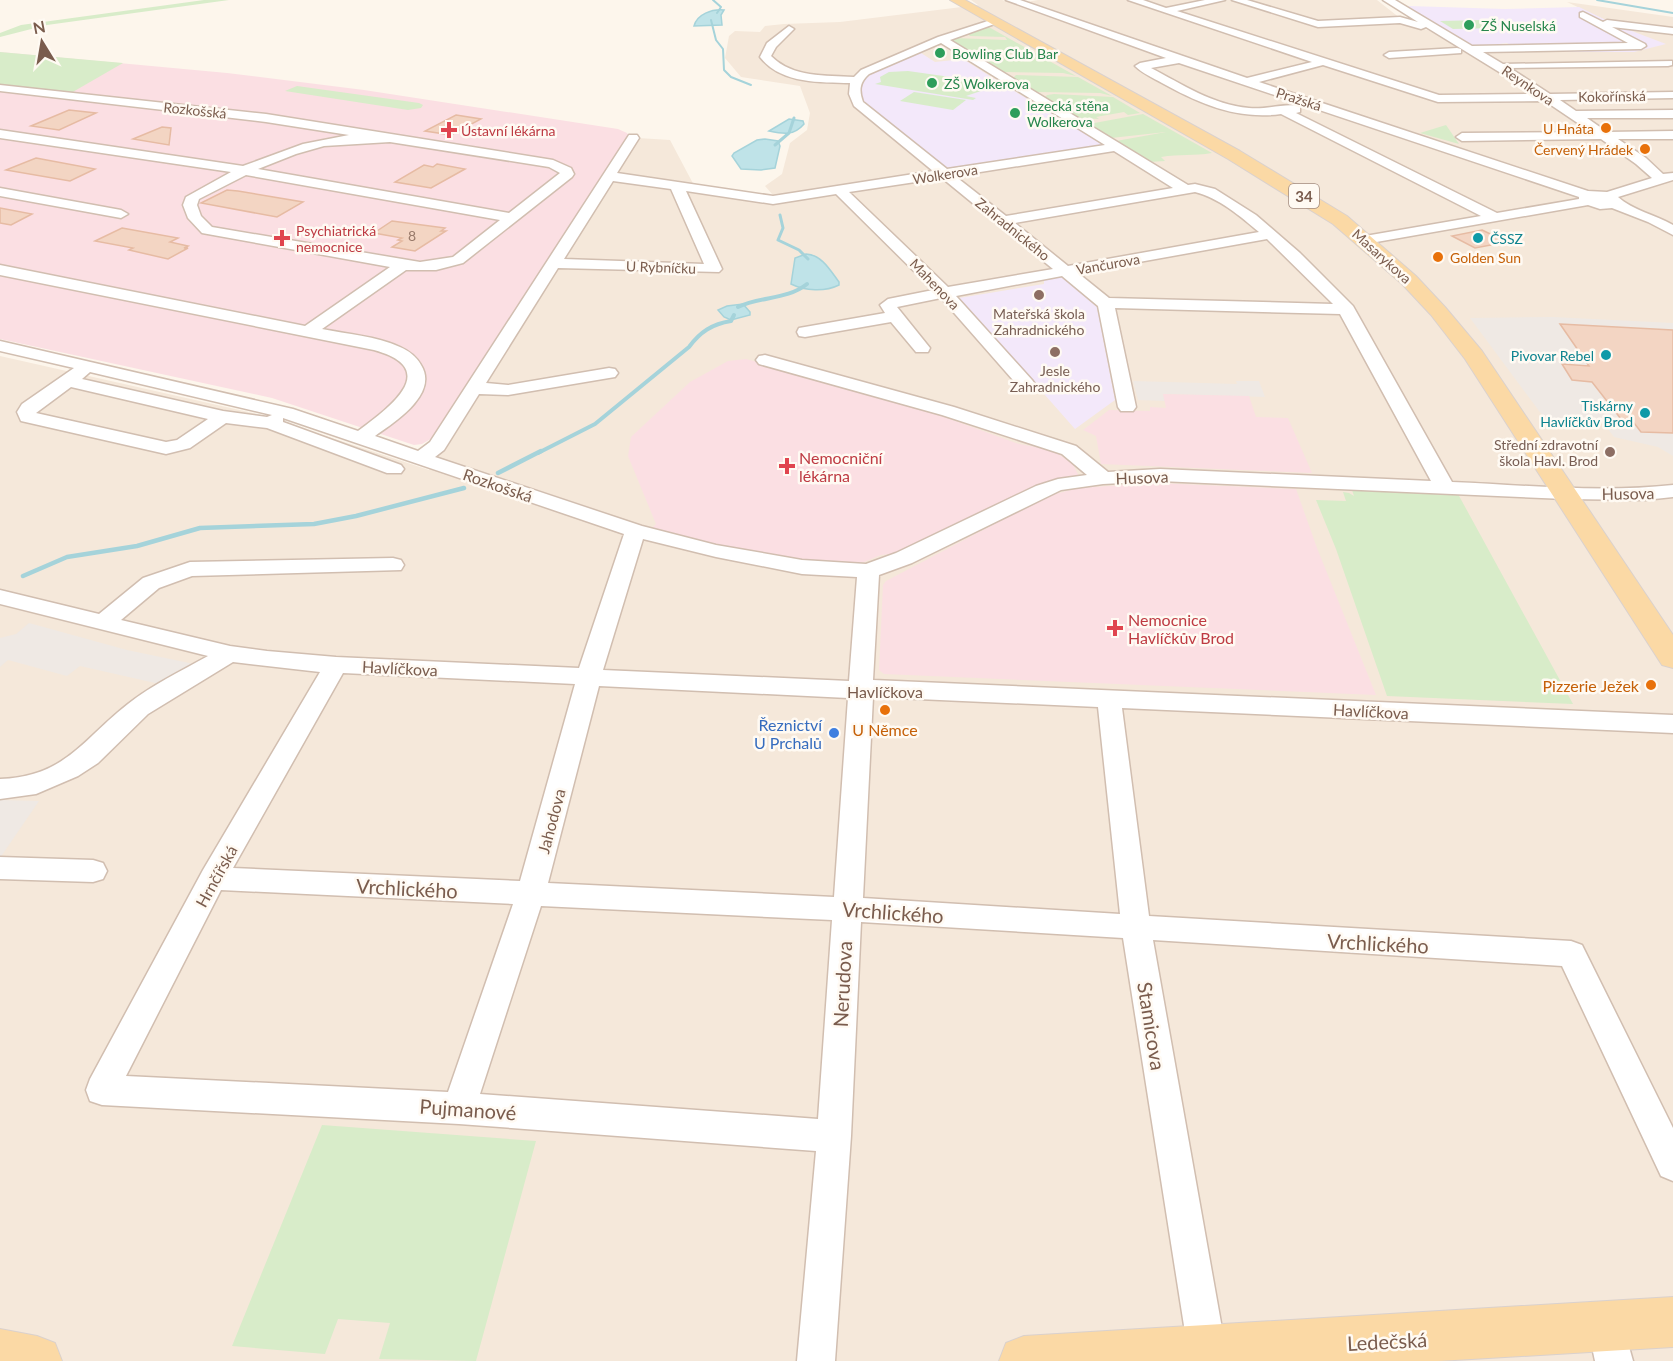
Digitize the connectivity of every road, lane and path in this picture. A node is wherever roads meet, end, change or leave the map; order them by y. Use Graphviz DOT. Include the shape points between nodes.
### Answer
graph roads {
  1 [pos="956,0"];
  2 [pos="1032,0"];
  3 [pos="1133,0"];
  4 [pos="1220,0"];
  5 [pos="1237,0"];
  6 [pos="1388,0"];
  7 [pos="1014,1"];
  8 [pos="1166,11"];
  9 [pos="1363,12"];
  10 [pos="1297,14"];
  11 [pos="1583,15"];
  12 [pos="1380,21"];
  13 [pos="995,22"];
  14 [pos="1274,22"];
  15 [pos="1598,23"];
  16 [pos="1252,27"];
  17 [pos="789,29"];
  18 [pos="1398,31"];
  19 [pos="1673,31"];
  20 [pos="1231,32"];
  21 [pos="1443,34"];
  22 [pos="1421,37"];
  23 [pos="942,39"];
  24 [pos="1622,46"];
  25 [pos="1468,49"];
  26 [pos="1456,51"];
  27 [pos="1437,52"];
  28 [pos="1389,55"];
  29 [pos="1179,59"];
  30 [pos="1323,62"];
  31 [pos="1588,64"];
  32 [pos="1671,64"];
  33 [pos="1499,65"];
  34 [pos="1605,75"];
  35 [pos="856,80"];
  36 [pos="1524,81"];
  37 [pos="1546,81"];
  38 [pos="1246,82"];
  39 [pos="1622,85"];
  40 [pos="0,88"];
  41 [pos="1673,95"];
  42 [pos="1640,96"];
  43 [pos="1546,97"];
  44 [pos="1315,104"];
  45 [pos="1652,104"];
  46 [pos="1282,111"];
  47 [pos="1673,114"];
  48 [pos="1573,115"];
  49 [pos="0,134"];
  50 [pos="1673,135"];
  51 [pos="1604,136"];
  52 [pos="389,138"];
  53 [pos="633,138"];
  54 [pos="1117,147"];
  55 [pos="1473,157"];
  56 [pos="244,170"];
  57 [pos="944,174"];
  58 [pos="608,176"];
  59 [pos="1667,177"];
  60 [pos="677,187"];
  61 [pos="839,190"];
  62 [pos="1185,190"];
  63 [pos="0,192"];
  64 [pos="1588,198"];
  65 [pos="1611,200"];
  66 [pos="121,214"];
  67 [pos="513,218"];
  68 [pos="1497,218"];
  69 [pos="1002,221"];
  70 [pos="1673,231"];
  71 [pos="1270,234"];
  72 [pos="1365,240"];
  73 [pos="553,263"];
  74 [pos="404,265"];
  75 [pos="1066,271"];
  76 [pos="4,274"];
  77 [pos="946,294"];
  78 [pos="1104,303"];
  79 [pos="1347,309"];
  80 [pos="895,316"];
  81 [pos="308,331"];
  82 [pos="805,332"];
  83 [pos="0,346"];
  84 [pos="922,348"];
  85 [pos="765,360"];
  86 [pos="89,366"];
  87 [pos="609,373"];
  88 [pos="68,381"];
  89 [pos="1026,384"];
  90 [pos="472,388"];
  91 [pos="1127,407"];
  92 [pos="287,412"];
  93 [pos="223,417"];
  94 [pos="270,423"];
  95 [pos="362,437"];
  96 [pos="421,458"];
  97 [pos="394,469"];
  98 [pos="1103,478"];
  99 [pos="1444,486"];
  100 [pos="1673,491"];
  101 [pos="1565,493"];
  102 [pos="635,531"];
  103 [pos="393,566"];
  104 [pos="868,571"];
  105 [pos="0,597"];
  106 [pos="102,624"];
  107 [pos="230,654"];
  108 [pos="1673,658"];
  109 [pos="336,665"];
  110 [pos="590,677"];
  111 [pos="862,688"];
  112 [pos="1109,699"];
  113 [pos="1673,724"];
  114 [pos="0,789"];
  115 [pos="0,868"];
  116 [pos="93,871"];
  117 [pos="213,878"];
  118 [pos="531,894"];
  119 [pos="847,909"];
  120 [pos="1136,928"];
  121 [pos="102,1090"];
  122 [pos="459,1108"];
  123 [pos="834,1136"];
  124 [pos="1673,1164"];
  125 [pos="1673,1322"];
  126 [pos="1611,1345"];
  127 [pos="1207,1351"];
  128 [pos="0,1354"];
  129 [pos="37,1361"];
  130 [pos="816,1361"];
  131 [pos="1024,1361"];
  1 -- 13 [label="main road, Masarykova / 34"];
  2 -- 7 [label="street"];
  3 -- 8 [label="street, Kokořínská"];
  4 -- 8 [label="street"];
  5 -- 10 [label="street" via="1283,14"];
  6 -- 21 [label="street, Reynkova"];
  7 -- 29 [label="street, Pražská"];
  8 -- 20 [label="street, Kokořínská"];
  9 -- 12 [label="street"];
  10 -- 12 [label="street" via="1318,24"];
  10 -- 14 [label="street"];
  11 -- 15 [label="street"];
  12 -- 18 [label="street"];
  12 -- 21 [label="street" via="1404,20"];
  13 -- 23 [label="street"];
  13 -- 72 [label="main road, Masarykova / 34" via="1275,179"];
  15 -- 19 [label="street"];
  15 -- 24 [label="street" via="1641,46"];
  16 -- 20 [label="street"];
  17 -- 35 [label="street" via="766,51 765,57 772,65 808,77"];
  20 -- 30 [label="street, Kokořínská"];
  21 -- 25 [label="street, Reynkova"];
  22 -- 27 [label="street"];
  23 -- 35 [label="street" via="876,66"];
  23 -- 54 [label="street"];
  24 -- 25 [label="street"];
  24 -- 32 [label="street"];
  25 -- 33 [label="street, Reynkova"];
  26 -- 27 [label="street"];
  27 -- 28 [label="street"];
  29 -- 38 [label="street, Pražská"];
  29 -- 46 [label="street" via="1140,66 1222,108 1254,113"];
  30 -- 38 [label="street"];
  30 -- 43 [label="street, Kokořínská" via="1441,103"];
  31 -- 32 [label="street"];
  31 -- 33 [label="street"];
  31 -- 34 [label="street"];
  33 -- 36 [label="street, Reynkova"];
  35 -- 57 [label="street, Zahradnického" via="853,90 858,104"];
  36 -- 37 [label="street"];
  36 -- 43 [label="street, Reynkova"];
  38 -- 44 [label="street, Pražská"];
  39 -- 42 [label="street"];
  40 -- 52 [label="street, Rozkošská" via="266,118"];
  41 -- 42 [label="street, Kokořínská"];
  42 -- 43 [label="street, Kokořínská"];
  42 -- 45 [label="street"];
  43 -- 48 [label="street, Reynkova"];
  44 -- 46 [label="street"];
  44 -- 55 [label="street, Pražská"];
  46 -- 68 [label="street"];
  47 -- 48 [label="street"];
  48 -- 51 [label="street, Reynkova"];
  49 -- 56 [label="street"];
  50 -- 51 [label="street"];
  51 -- 55 [label="street" via="1459,131"];
  51 -- 59 [label="street, Reynkova"];
  52 -- 56 [label="street, Rozkošská" via="325,142"];
  52 -- 67 [label="street, Rozkošská" via="553,164 566,171 564,178"];
  53 -- 58 [label="street"];
  54 -- 57 [label="street, Wolkerova"];
  54 -- 62 [label="street"];
  55 -- 64 [label="street, Pražská"];
  56 -- 67 [label="street"];
  56 -- 74 [label="street, Rozkošská" via="193,197 190,205 195,218 207,230"];
  57 -- 61 [label="street, Wolkerova"];
  57 -- 69 [label="street, Zahradnického"];
  58 -- 60 [label="street"];
  58 -- 73 [label="street"];
  59 -- 65 [label="street"];
  60 -- 61 [label="street, Wolkerova" via="773,200"];
  60 -- 73 [label="street, U Rybníčku" via="714,269"];
  61 -- 77 [label="street, Mahenova"];
  62 -- 69 [label="street"];
  62 -- 71 [label="street" via="1202,189"];
  63 -- 66 [label="street"];
  64 -- 65 [label="street" via="1602,205"];
  64 -- 68 [label="street"];
  65 -- 70 [label="street"];
  67 -- 74 [label="street, Rozkošská" via="452,263 431,267"];
  68 -- 72 [label="street"];
  69 -- 75 [label="street, Zahradnického"];
  71 -- 75 [label="street, Vančurova"];
  71 -- 79 [label="street" via="1321,279"];
  72 -- 101 [label="main road, Masarykova / 34" via="1449,324"];
  73 -- 90 [label="street"];
  74 -- 81 [label="street"];
  75 -- 77 [label="street, Vančurova"];
  75 -- 78 [label="street, Zahradnického"];
  76 -- 81 [label="street"];
  77 -- 80 [label="street, Vančurova" via="894,302 888,305"];
  77 -- 89 [label="street, Mahenova"];
  78 -- 79 [label="street"];
  78 -- 91 [label="street"];
  79 -- 99 [label="street"];
  80 -- 82 [label="street"];
  80 -- 84 [label="street"];
  81 -- 95 [label="street" via="381,346 409,360 415,369 414,392"];
  83 -- 86 [label="street, Rozkošská"];
  85 -- 98 [label="street" via="939,408 1069,450"];
  86 -- 88 [label="street"];
  86 -- 92 [label="street, Rozkošská"];
  87 -- 90 [label="street" via="508,390"];
  88 -- 93 [label="street"];
  88 -- 93 [label="street" via="28,408 28,417 166,448 183,444"];
  90 -- 96 [label="street" via="437,446"];
  92 -- 94 [label="street"];
  92 -- 95 [label="street, Rozkošská"];
  93 -- 94 [label="street"];
  94 -- 97 [label="street"];
  95 -- 96 [label="street, Rozkošská"];
  96 -- 102 [label="street, Rozkošská"];
  98 -- 99 [label="street, Husova" via="1160,475"];
  98 -- 104 [label="street, Husova" via="1042,490 904,558"];
  99 -- 101 [label="street, Husova"];
  100 -- 101 [label="street, Husova"];
  101 -- 108 [label="main road, Masarykova / 34"];
  102 -- 104 [label="street, Husova" via="802,567"];
  102 -- 110 [label="street, Jahodova"];
  103 -- 106 [label="street" via="190,569 151,583"];
  104 -- 111 [label="street, Nerudova"];
  105 -- 106 [label="street, Havlíčkova"];
  106 -- 107 [label="street, Havlíčkova"];
  107 -- 109 [label="street, Havlíčkova"];
  107 -- 114 [label="street" via="137,710 90,755 66,771 38,784"];
  109 -- 110 [label="street, Havlíčkova"];
  109 -- 117 [label="street, Hrnčířská"];
  110 -- 111 [label="street, Havlíčkova" via="829,690"];
  110 -- 118 [label="street, Jahodova"];
  111 -- 112 [label="street, Havlíčkova"];
  111 -- 119 [label="street, Nerudova"];
  112 -- 113 [label="street, Havlíčkova"];
  112 -- 120 [label="street, Stamicova"];
  115 -- 116 [label="street"];
  117 -- 118 [label="street, Vrchlického"];
  117 -- 121 [label="street, Hrnčířská"];
  118 -- 119 [label="street, Vrchlického"];
  118 -- 122 [label="street, Jahodova"];
  119 -- 120 [label="street, Vrchlického"];
  119 -- 123 [label="street, Nerudova"];
  120 -- 124 [label="street, Vrchlického" via="1571,954"];
  120 -- 127 [label="street, Stamicova"];
  121 -- 122 [label="street, Pujmanové"];
  122 -- 123 [label="street, Pujmanové"];
  123 -- 130 [label="street, Nerudova"];
  125 -- 126 [label="main road, Ledečská"];
  126 -- 127 [label="main road, Ledečská"];
  127 -- 131 [label="main road, Ledečská"];
  128 -- 129 [label="main road"];
}
